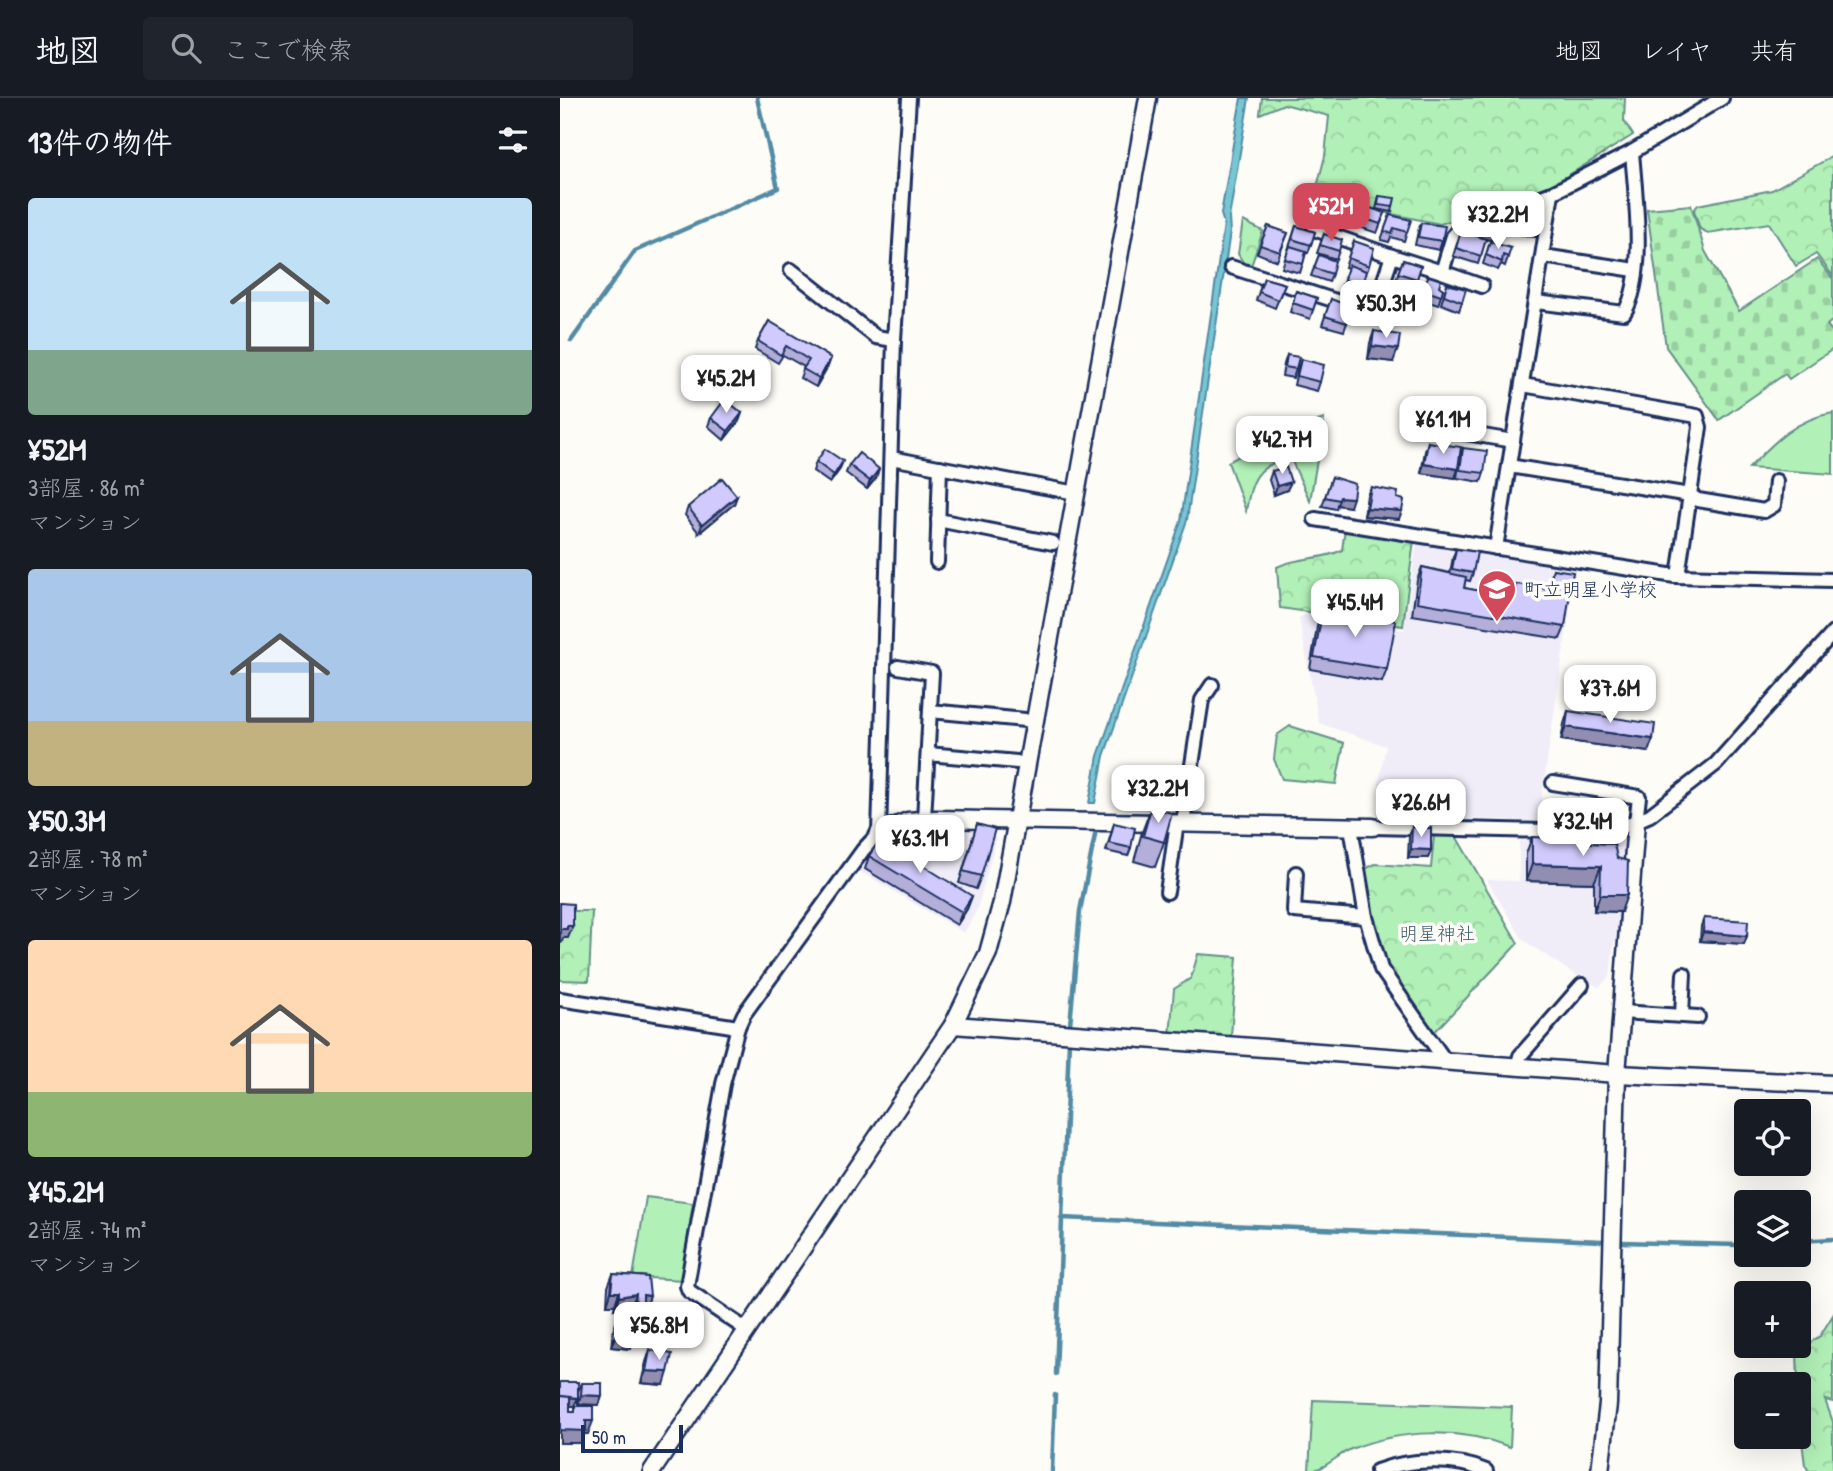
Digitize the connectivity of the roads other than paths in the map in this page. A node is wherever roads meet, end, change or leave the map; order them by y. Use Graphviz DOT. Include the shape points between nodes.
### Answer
graph roads {
  1 [pos="909,98"];
  2 [pos="1148,98"];
  3 [pos="1722,98"];
  4 [pos="1632,152"];
  5 [pos="1552,193"];
  6 [pos="1314,229"];
  7 [pos="1392,256"];
  8 [pos="1543,256"];
  9 [pos="1231,267"];
  10 [pos="791,270"];
  11 [pos="1634,270"];
  12 [pos="1442,272"];
  13 [pos="1482,286"];
  14 [pos="1535,302"];
  15 [pos="894,340"];
  16 [pos="1523,386"];
  17 [pos="1430,427"];
  18 [pos="1513,441"];
  19 [pos="891,458"];
  20 [pos="1509,466"];
  21 [pos="940,467"];
  22 [pos="1776,481"];
  23 [pos="1076,493"];
  24 [pos="1690,495"];
  25 [pos="1315,519"];
  26 [pos="938,520"];
  27 [pos="1053,543"];
  28 [pos="1496,548"];
  29 [pos="937,562"];
  30 [pos="1678,576"];
  31 [pos="1833,580"];
  32 [pos="1833,633"];
  33 [pos="898,667"];
  34 [pos="1212,685"];
  35 [pos="930,711"];
  36 [pos="1025,720"];
  37 [pos="928,754"];
  38 [pos="1017,762"];
  39 [pos="1553,783"];
  40 [pos="924,819"];
  41 [pos="1016,820"];
  42 [pos="1636,822"];
  43 [pos="1180,823"];
  44 [pos="1351,827"];
  45 [pos="1373,827"];
  46 [pos="879,833"];
  47 [pos="1296,873"];
  48 [pos="1167,892"];
  49 [pos="1366,917"];
  50 [pos="1684,974"];
  51 [pos="1582,985"];
  52 [pos="560,999"];
  53 [pos="1621,1012"];
  54 [pos="1682,1015"];
  55 [pos="1698,1017"];
  56 [pos="953,1025"];
  57 [pos="738,1027"];
  58 [pos="1446,1062"];
  59 [pos="1517,1067"];
  60 [pos="1617,1074"];
  61 [pos="1833,1084"];
  62 [pos="747,1329"];
  63 [pos="652,1471"];
  64 [pos="1377,1471"];
  65 [pos="1486,1471"];
  66 [pos="1600,1471"];
  1 -- 15 [label="street"];
  2 -- 23 [label="street"];
  3 -- 4 [label="street"];
  4 -- 5 [label="street"];
  4 -- 11 [label="street" via="1639,247"];
  5 -- 8 [label="street"];
  5 -- 12 [label="street" via="1456,230"];
  6 -- 7 [label="street"];
  7 -- 9 [label="street" via="1373,313"];
  7 -- 12 [label="street"];
  8 -- 11 [label="street"];
  8 -- 14 [label="street"];
  10 -- 15 [label="street" via="876,337"];
  11 -- 14 [label="street" via="1628,304 1619,315"];
  12 -- 13 [label="street"];
  14 -- 16 [label="street"];
  15 -- 19 [label="street"];
  16 -- 18 [label="street"];
  16 -- 24 [label="street" via="1697,416 1700,427"];
  17 -- 18 [label="street"];
  18 -- 20 [label="street"];
  19 -- 21 [label="street"];
  19 -- 46 [label="street"];
  20 -- 24 [label="street"];
  20 -- 28 [label="street"];
  21 -- 23 [label="street"];
  21 -- 26 [label="street"];
  22 -- 24 [label="street" via="1774,505 1764,511"];
  23 -- 41 [label="street"];
  24 -- 30 [label="street"];
  25 -- 28 [label="street"];
  26 -- 27 [label="street"];
  26 -- 29 [label="street"];
  28 -- 30 [label="street"];
  30 -- 31 [label="street"];
  32 -- 42 [label="street" via="1716,764"];
  33 -- 35 [label="street" via="932,673"];
  34 -- 43 [label="street" via="1202,700"];
  35 -- 36 [label="street"];
  35 -- 37 [label="street"];
  37 -- 38 [label="street"];
  37 -- 40 [label="street"];
  39 -- 42 [label="street" via="1639,797"];
  40 -- 41 [label="street"];
  40 -- 46 [label="street"];
  41 -- 43 [label="street"];
  41 -- 56 [label="street" via="996,929"];
  42 -- 45 [label="street" via="1588,832"];
  42 -- 53 [label="street"];
  43 -- 44 [label="street"];
  43 -- 48 [label="street"];
  44 -- 45 [label="street"];
  44 -- 49 [label="street"];
  46 -- 57 [label="street"];
  47 -- 49 [label="street" via="1294,911"];
  49 -- 58 [label="street" via="1381,969"];
  50 -- 54 [label="street"];
  51 -- 59 [label="street" via="1520,1056"];
  52 -- 57 [label="street"];
  53 -- 54 [label="street"];
  53 -- 60 [label="street"];
  54 -- 55 [label="street"];
  56 -- 58 [label="street"];
  56 -- 62 [label="street"];
  57 -- 62 [label="street" via="718,1106 687,1286"];
  58 -- 59 [label="street"];
  59 -- 60 [label="street"];
  60 -- 61 [label="street"];
  60 -- 66 [label="street" via="1608,1404"];
  62 -- 63 [label="street"];
  64 -- 65 [label="street" via="1445,1462"];
}
